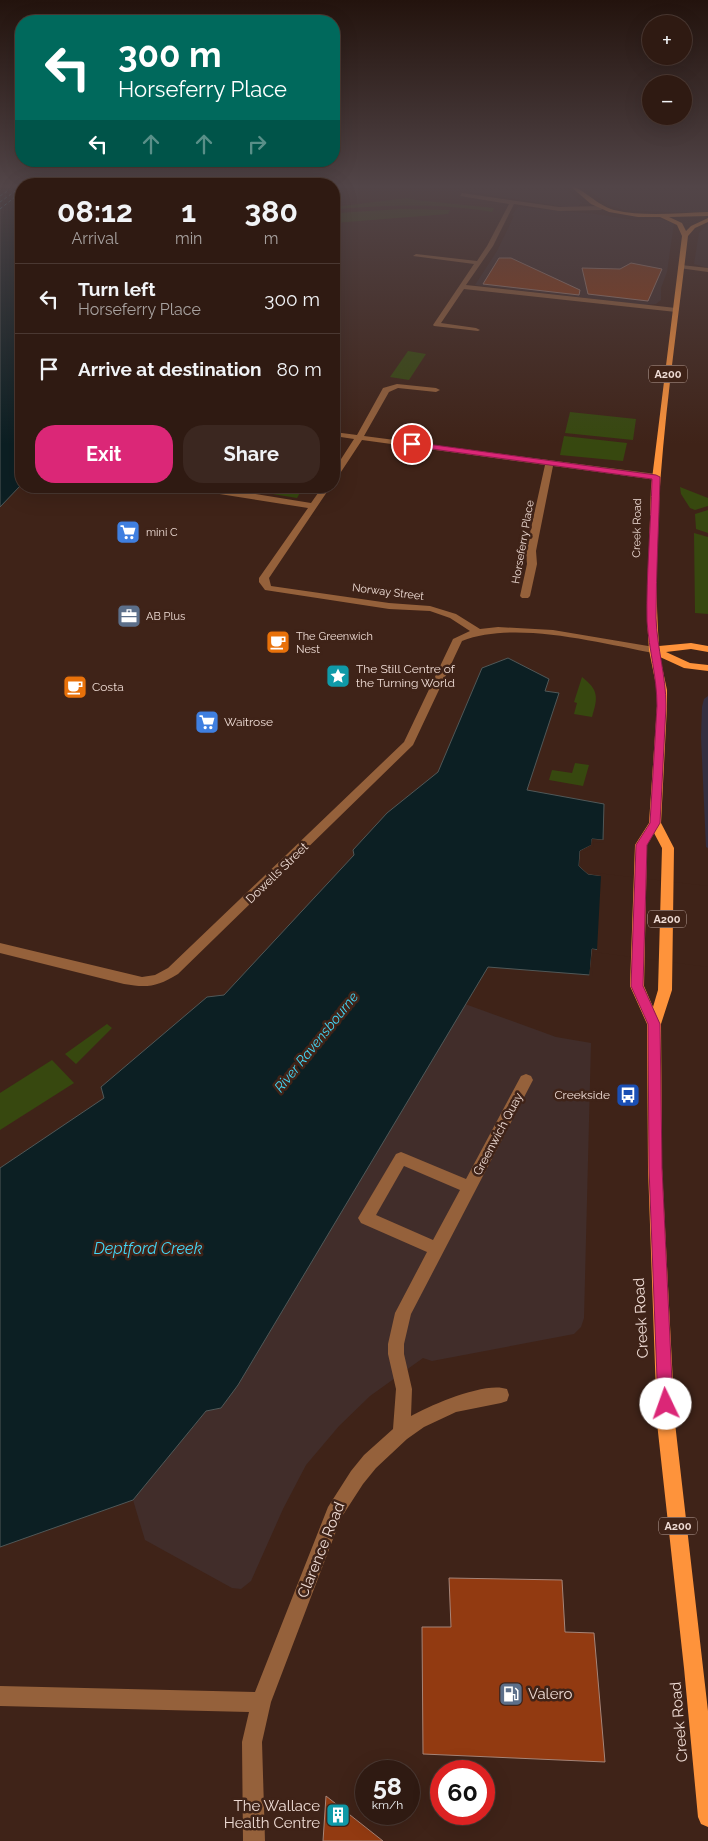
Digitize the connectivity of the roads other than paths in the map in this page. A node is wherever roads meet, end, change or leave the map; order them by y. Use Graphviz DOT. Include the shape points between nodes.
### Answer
graph roads {
  1 [pos="472,272"];
  2 [pos="680,272"];
  3 [pos="463,287"];
  4 [pos="676,310"];
  5 [pos="476,330"];
  6 [pos="436,390"];
  7 [pos="340,435"];
  8 [pos="359,437"];
  9 [pos="549,463"];
  10 [pos="340,467"];
  11 [pos="656,477"];
  12 [pos="232,493"];
  13 [pos="322,493"];
  14 [pos="313,506"];
  15 [pos="525,596"];
  16 [pos="477,631"];
  17 [pos="708,649"];
  18 [pos="654,650"];
  19 [pos="708,668"];
  20 [pos="655,823"];
  21 [pos="0,948"];
  22 [pos="654,1024"];
  23 [pos="526,1080"];
  24 [pos="470,1187"];
  25 [pos="437,1249"];
  26 [pos="502,1395"];
  27 [pos="401,1433"];
  28 [pos="0,1696"];
  29 [pos="262,1702"];
  30 [pos="708,1817"];
  31 [pos="254,1841"];
  1 -- 3 [label="street"];
  2 -- 4 [label="main road, Creek Road / A200"];
  3 -- 4 [label="street"];
  3 -- 5 [label="street" via="436,325"];
  4 -- 11 [label="main road, Creek Road / A200"];
  6 -- 8 [label="street" via="404,386 386,390"];
  7 -- 8 [label="street"];
  8 -- 9 [label="street"];
  8 -- 10 [label="street"];
  9 -- 11 [label="street"];
  9 -- 15 [label="street, Horseferry Place"];
  11 -- 18 [label="main road, Creek Road / A200"];
  12 -- 14 [label="street"];
  13 -- 14 [label="street"];
  14 -- 16 [label="street, Norway Street" via="264,578 268,588 428,609 454,616"];
  16 -- 18 [label="street" via="539,631"];
  16 -- 21 [label="street, Dowells Street" via="458,639 409,744 173,971 158,980 142,982"];
  17 -- 18 [label="main road" via="691,646"];
  18 -- 19 [label="main road" via="688,666"];
  18 -- 20 [label="main road, Creek Road / A200" via="662,698"];
  20 -- 22 [label="main road, Creek Road / A200" via="668,848 665,990"];
  20 -- 22 [label="main road, Creek Road / A200" via="641,845 637,986"];
  22 -- 30 [label="main road, Creek Road / A200" via="655,1168 666,1423"];
  23 -- 24 [label="street, Greenwich Quay"];
  24 -- 25 [label="street, Greenwich Quay"];
  24 -- 25 [label="street, Greenwich Quay" via="400,1158 366,1218"];
  25 -- 27 [label="street, Greenwich Quay" via="403,1313 396,1344 404,1389"];
  26 -- 27 [label="street, Clarence Road" via="458,1403 418,1421"];
  27 -- 29 [label="street, Clarence Road" via="375,1455 347,1489 334,1513"];
  28 -- 29 [label="street"];
  29 -- 31 [label="street, Clarence Road" via="252,1742"];
}
